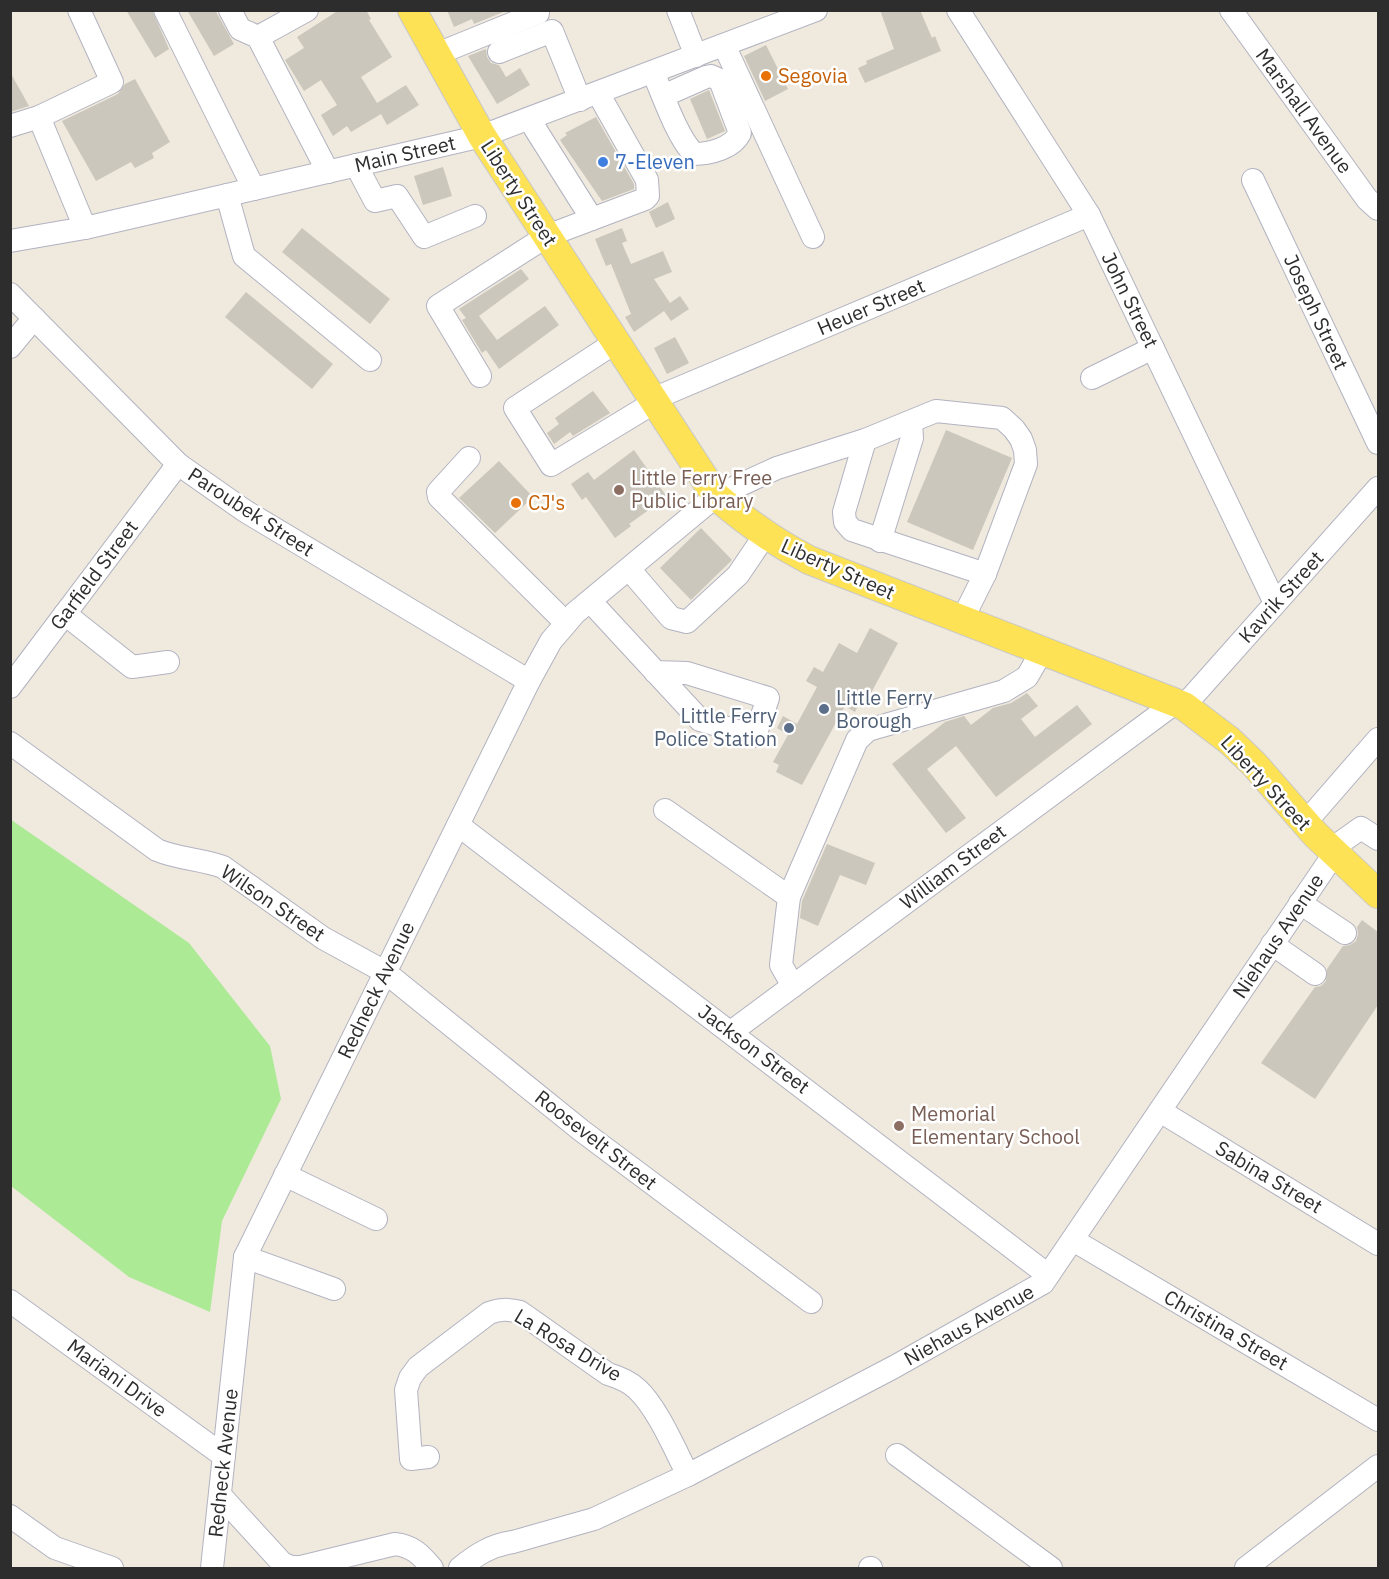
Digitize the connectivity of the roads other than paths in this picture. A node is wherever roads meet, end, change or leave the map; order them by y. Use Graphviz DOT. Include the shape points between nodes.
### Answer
graph roads {
  1 [pos="79,10"];
  2 [pos="165,10"];
  3 [pos="230,10"];
  4 [pos="307,10"];
  5 [pos="412,10"];
  6 [pos="538,10"];
  7 [pos="678,10"];
  8 [pos="816,10"];
  9 [pos="958,10"];
  10 [pos="1231,10"];
  11 [pos="258,37"];
  12 [pos="724,45"];
  13 [pos="499,52"];
  14 [pos="437,54"];
  15 [pos="696,56"];
  16 [pos="652,72"];
  17 [pos="589,96"];
  18 [pos="663,96"];
  19 [pos="39,117"];
  20 [pos="529,118"];
  21 [pos="10,126"];
  22 [pos="482,136"];
  23 [pos="356,165"];
  24 [pos="328,172"];
  25 [pos="1253,180"];
  26 [pos="254,189"];
  27 [pos="227,195"];
  28 [pos="1378,209"];
  29 [pos="1089,215"];
  30 [pos="475,216"];
  31 [pos="592,219"];
  32 [pos="85,228"];
  33 [pos="547,236"];
  34 [pos="813,237"];
  35 [pos="10,241"];
  36 [pos="10,294"];
  37 [pos="34,318"];
  38 [pos="616,342"];
  39 [pos="10,347"];
  40 [pos="1153,348"];
  41 [pos="370,360"];
  42 [pos="480,376"];
  43 [pos="1092,378"];
  44 [pos="654,400"];
  45 [pos="911,422"];
  46 [pos="865,440"];
  47 [pos="1378,444"];
  48 [pos="469,458"];
  49 [pos="178,464"];
  50 [pos="1378,488"];
  51 [pos="716,496"];
  52 [pos="765,535"];
  53 [pos="880,541"];
  54 [pos="629,568"];
  55 [pos="985,574"];
  56 [pos="590,601"];
  57 [pos="1275,603"];
  58 [pos="65,614"];
  59 [pos="962,620"];
  60 [pos="566,623"];
  61 [pos="1042,651"];
  62 [pos="168,662"];
  63 [pos="655,672"];
  64 [pos="529,681"];
  65 [pos="10,687"];
  66 [pos="1180,705"];
  67 [pos="1378,739"];
  68 [pos="10,743"];
  69 [pos="665,810"];
  70 [pos="1305,823"];
  71 [pos="458,825"];
  72 [pos="1378,839"];
  73 [pos="1332,852"];
  74 [pos="1378,894"];
  75 [pos="789,897"];
  76 [pos="1300,903"];
  77 [pos="1345,933"];
  78 [pos="1272,944"];
  79 [pos="385,972"];
  80 [pos="1315,974"];
  81 [pos="793,986"];
  82 [pos="731,1032"];
  83 [pos="1160,1111"];
  84 [pos="285,1175"];
  85 [pos="376,1219"];
  86 [pos="1073,1240"];
  87 [pos="1378,1244"];
  88 [pos="245,1257"];
  89 [pos="1048,1275"];
  90 [pos="334,1289"];
  91 [pos="10,1301"];
  92 [pos="811,1302"];
  93 [pos="1378,1420"];
  94 [pos="897,1455"];
  95 [pos="224,1456"];
  96 [pos="428,1457"];
  97 [pos="1378,1466"];
  98 [pos="688,1475"];
  99 [pos="220,1495"];
  100 [pos="10,1516"];
  101 [pos="112,1569"];
  102 [pos="212,1569"];
  103 [pos="432,1569"];
  104 [pos="460,1569"];
  105 [pos="1051,1569"];
  106 [pos="1246,1569"];
  1 -- 19 [label="street" via="112,82"];
  2 -- 26 [label="street"];
  3 -- 11 [label="street" via="240,29"];
  4 -- 11 [label="street"];
  5 -- 14 [label="main road, Liberty Street"];
  6 -- 14 [label="street"];
  7 -- 15 [label="street"];
  8 -- 12 [label="street, Main Street"];
  9 -- 29 [label="street, John Street"];
  10 -- 28 [label="street, Marshall Avenue"];
  11 -- 24 [label="street"];
  12 -- 15 [label="street, Main Street"];
  12 -- 34 [label="street"];
  13 -- 17 [label="street" via="552,31"];
  14 -- 22 [label="main road, Liberty Street"];
  15 -- 16 [label="street, Main Street"];
  16 -- 17 [label="street, Main Street"];
  16 -- 18 [label="street"];
  17 -- 20 [label="street, Main Street"];
  17 -- 31 [label="street" via="646,180 648,196"];
  18 -- 18 [label="street" via="694,154 706,154 737,140 740,133 720,81 706,77"];
  19 -- 21 [label="street"];
  19 -- 32 [label="street"];
  20 -- 22 [label="street, Main Street"];
  20 -- 31 [label="street"];
  22 -- 23 [label="street, Main Street"];
  22 -- 33 [label="main road, Liberty Street"];
  23 -- 24 [label="street, Main Street"];
  23 -- 30 [label="street" via="375,201 397,196 424,237"];
  24 -- 26 [label="street, Main Street"];
  25 -- 47 [label="street, Joseph Street"];
  26 -- 27 [label="street, Main Street"];
  27 -- 32 [label="street, Main Street"];
  27 -- 41 [label="street" via="244,256"];
  29 -- 40 [label="street, John Street"];
  29 -- 44 [label="street, Heuer Street"];
  31 -- 33 [label="street"];
  32 -- 35 [label="street, Main Street"];
  33 -- 38 [label="main road, Liberty Street"];
  33 -- 42 [label="street" via="438,306"];
  36 -- 37 [label="street, Paroubek Street"];
  37 -- 39 [label="street"];
  37 -- 49 [label="street, Paroubek Street"];
  38 -- 44 [label="main road, Liberty Street"];
  38 -- 44 [label="street, Heuer Street" via="515,408 551,465"];
  40 -- 43 [label="street"];
  40 -- 57 [label="street, John Street"];
  44 -- 51 [label="main road, Liberty Street"];
  45 -- 46 [label="street, Redneck Avenue"];
  45 -- 53 [label="street" via="912,438"];
  45 -- 55 [label="street, Redneck Avenue" via="936,411 1002,418 1021,440 1026,464"];
  46 -- 51 [label="street, Redneck Avenue" via="777,468"];
  46 -- 53 [label="street" via="844,512 845,522 852,530"];
  48 -- 60 [label="street" via="438,492 439,497"];
  49 -- 58 [label="street, Garfield Street"];
  49 -- 64 [label="street, Paroubek Street" via="245,511"];
  50 -- 57 [label="street, Kavrik Street"];
  51 -- 52 [label="main road, Liberty Street"];
  51 -- 54 [label="street, Redneck Avenue"];
  52 -- 54 [label="street" via="738,575 687,622 670,618"];
  52 -- 59 [label="main road, Liberty Street" via="809,560"];
  53 -- 55 [label="street"];
  54 -- 56 [label="street, Redneck Avenue"];
  55 -- 59 [label="street, Redneck Avenue"];
  56 -- 60 [label="street, Redneck Avenue"];
  56 -- 63 [label="street"];
  57 -- 66 [label="street, Kavrik Street"];
  58 -- 62 [label="street" via="132,667"];
  58 -- 65 [label="street, Garfield Street"];
  59 -- 61 [label="main road, Liberty Street"];
  60 -- 64 [label="street, Redneck Avenue"];
  61 -- 66 [label="main road, Liberty Street"];
  61 -- 75 [label="street" via="1028,677 1005,691 868,730 857,740"];
  64 -- 71 [label="street, Redneck Avenue"];
  66 -- 70 [label="main road, Liberty Street" via="1246,756"];
  66 -- 81 [label="street, William Street"];
  67 -- 70 [label="street"];
  68 -- 79 [label="street, Wilson Street" via="156,850 223,867 323,938"];
  69 -- 75 [label="street"];
  70 -- 73 [label="main road, Liberty Street"];
  71 -- 79 [label="street, Redneck Avenue"];
  71 -- 82 [label="street, Jackson Street"];
  72 -- 73 [label="street, Niehaus Avenue" via="1361,828"];
  73 -- 74 [label="main road, Liberty Street"];
  73 -- 76 [label="street, Niehaus Avenue"];
  75 -- 81 [label="street" via="781,965"];
  76 -- 77 [label="street"];
  76 -- 78 [label="street, Niehaus Avenue"];
  78 -- 80 [label="street"];
  78 -- 83 [label="street, Niehaus Avenue"];
  79 -- 84 [label="street, Redneck Avenue"];
  79 -- 92 [label="street, Roosevelt Street" via="582,1131"];
  81 -- 82 [label="street, William Street"];
  82 -- 89 [label="street, Jackson Street"];
  83 -- 86 [label="street, Niehaus Avenue"];
  83 -- 87 [label="street, Sabina Street"];
  84 -- 85 [label="street"];
  84 -- 88 [label="street, Redneck Avenue"];
  86 -- 89 [label="street, Niehaus Avenue"];
  86 -- 93 [label="street, Christina Street"];
  88 -- 90 [label="street"];
  88 -- 95 [label="street, Redneck Avenue"];
  89 -- 98 [label="street, Niehaus Avenue" via="1043,1283 894,1367"];
  91 -- 95 [label="street, Mariani Drive"];
  94 -- 105 [label="street"];
  95 -- 99 [label="street, Redneck Avenue"];
  96 -- 98 [label="street, La Rosa Drive" via="411,1459 406,1390 410,1378 418,1367 489,1313 509,1309 520,1312 608,1374 636,1387 648,1400"];
  97 -- 106 [label="street"];
  98 -- 104 [label="street, Niehaus Avenue" via="594,1519 486,1549"];
  99 -- 102 [label="street, Redneck Avenue"];
  99 -- 103 [label="street" via="282,1563 291,1567 301,1568 395,1544 416,1551"];
  100 -- 101 [label="street" via="55,1548"];
}
